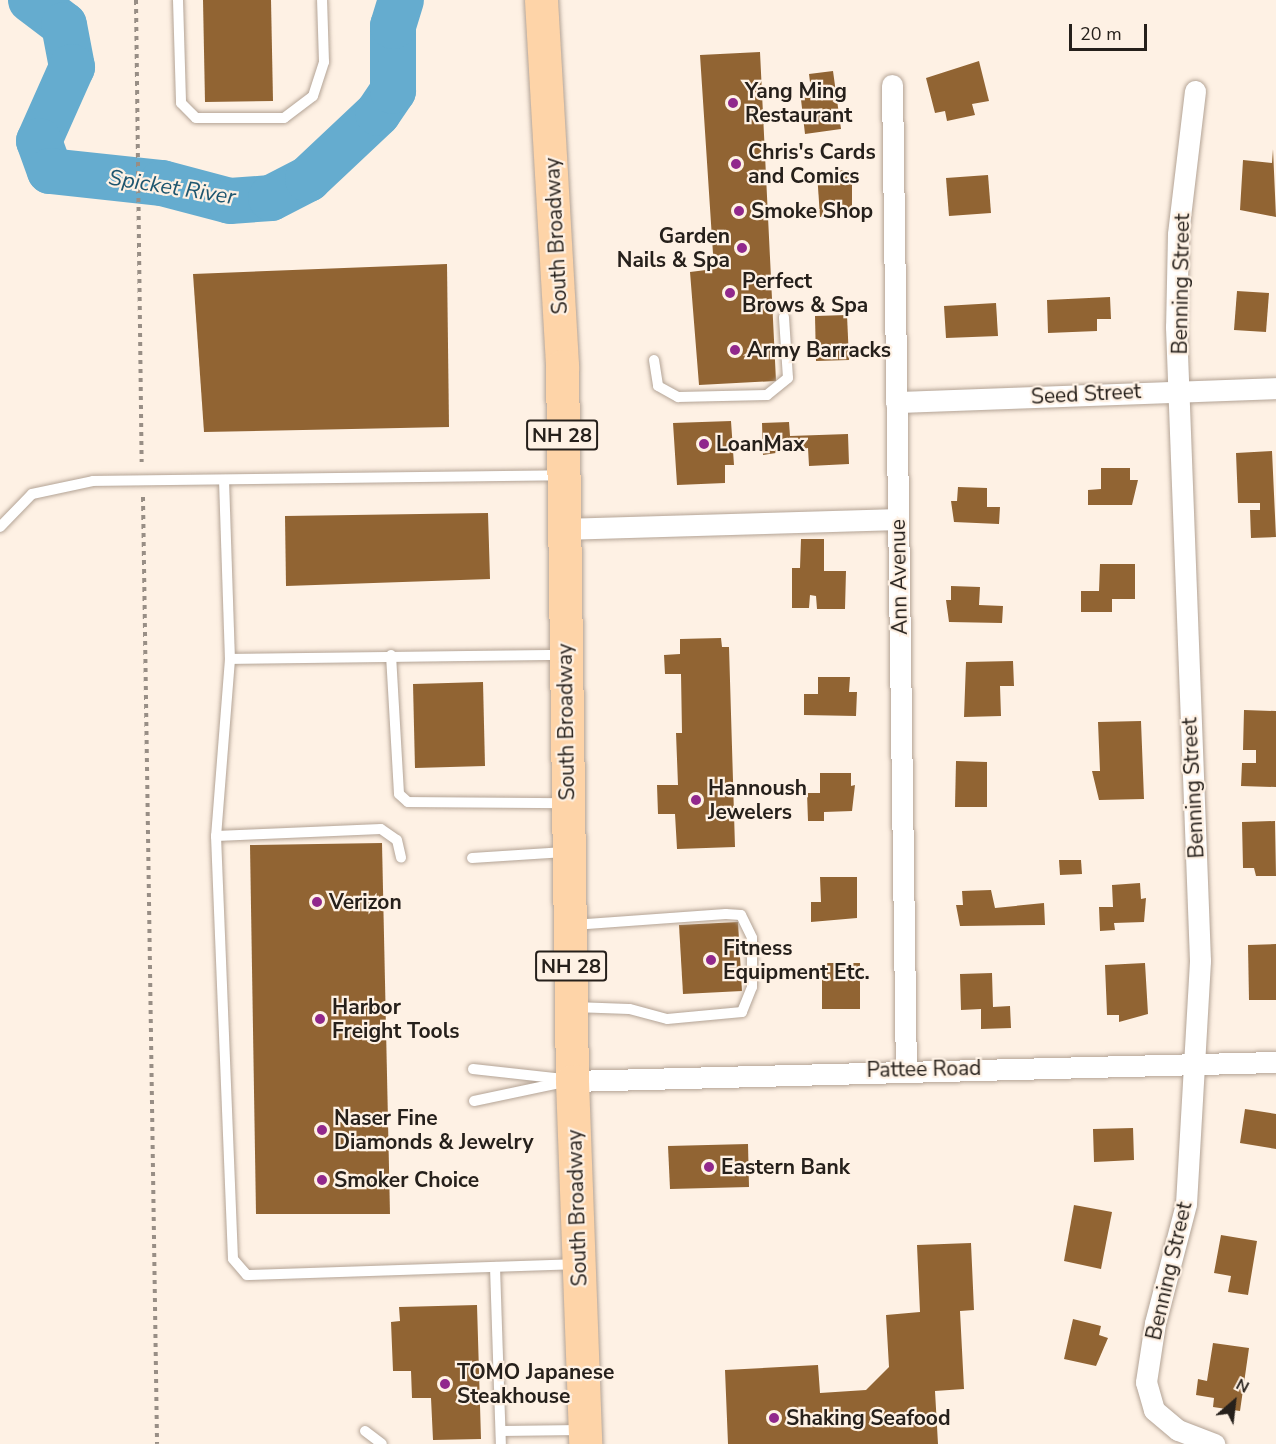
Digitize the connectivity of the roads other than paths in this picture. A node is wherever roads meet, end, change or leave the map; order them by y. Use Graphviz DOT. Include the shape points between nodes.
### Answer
graph roads {
  1 [pos="178,0"];
  2 [pos="322,0"];
  3 [pos="541,0"];
  4 [pos="892,85"];
  5 [pos="1195,91"];
  6 [pos="784,317"];
  7 [pos="654,360"];
  8 [pos="1276,388"];
  9 [pos="1182,391"];
  10 [pos="896,402"];
  11 [pos="563,474"];
  12 [pos="224,480"];
  13 [pos="898,519"];
  14 [pos="0,527"];
  15 [pos="563,529"];
  16 [pos="391,655"];
  17 [pos="565,655"];
  18 [pos="230,659"];
  19 [pos="567,803"];
  20 [pos="216,836"];
  21 [pos="568,852"];
  22 [pos="401,858"];
  23 [pos="472,858"];
  24 [pos="570,926"];
  25 [pos="571,1007"];
  26 [pos="1195,1062"];
  27 [pos="1276,1062"];
  28 [pos="473,1069"];
  29 [pos="906,1070"];
  30 [pos="572,1081"];
  31 [pos="474,1101"];
  32 [pos="579,1264"];
  33 [pos="495,1267"];
  34 [pos="365,1431"];
  35 [pos="501,1431"];
  36 [pos="585,1437"];
  37 [pos="382,1444"];
  38 [pos="501,1444"];
  39 [pos="1214,1444"];
  1 -- 2 [label="lane" via="181,103 196,118 284,118 313,96 324,62"];
  3 -- 11 [label="main road, South Broadway / NH 28" via="554,180"];
  4 -- 10 [label="street, Ann Avenue"];
  5 -- 9 [label="street, Benning Street" via="1178,234 1176,327"];
  6 -- 7 [label="lane" via="788,378 767,395 678,397 658,386"];
  8 -- 9 [label="street, Seed Street"];
  9 -- 10 [label="street, Seed Street"];
  9 -- 26 [label="street, Benning Street" via="1200,961"];
  10 -- 13 [label="street, Ann Avenue"];
  11 -- 12 [label="lane"];
  11 -- 15 [label="main road, South Broadway / NH 28"];
  12 -- 14 [label="lane" via="57,485 32,494"];
  12 -- 18 [label="lane"];
  13 -- 15 [label="street"];
  13 -- 29 [label="street, Ann Avenue"];
  15 -- 17 [label="main road, South Broadway / NH 28"];
  16 -- 17 [label="lane"];
  16 -- 18 [label="lane"];
  16 -- 19 [label="lane" via="399,794 408,802"];
  17 -- 19 [label="main road, South Broadway / NH 28"];
  18 -- 20 [label="lane"];
  19 -- 21 [label="main road, South Broadway / NH 28"];
  20 -- 22 [label="lane" via="381,829 397,840"];
  20 -- 33 [label="lane" via="233,1260 248,1275"];
  21 -- 23 [label="lane"];
  21 -- 24 [label="main road, South Broadway / NH 28"];
  24 -- 25 [label="main road, South Broadway / NH 28"];
  24 -- 25 [label="lane" via="726,914 741,915 752,938 752,987 742,1012 667,1019 629,1009"];
  25 -- 30 [label="main road, South Broadway / NH 28"];
  26 -- 27 [label="street, Pattee Road"];
  26 -- 29 [label="street, Pattee Road"];
  26 -- 39 [label="street, Benning Street" via="1186,1204 1155,1323 1146,1382 1154,1410 1178,1430"];
  28 -- 30 [label="lane"];
  29 -- 30 [label="street, Pattee Road"];
  30 -- 31 [label="lane"];
  30 -- 32 [label="main road, South Broadway / NH 28"];
  32 -- 33 [label="lane"];
  32 -- 36 [label="main road, South Broadway / NH 28"];
  33 -- 35 [label="lane"];
  34 -- 37 [label="lane"];
  35 -- 36 [label="lane"];
  35 -- 38 [label="lane"];
}
